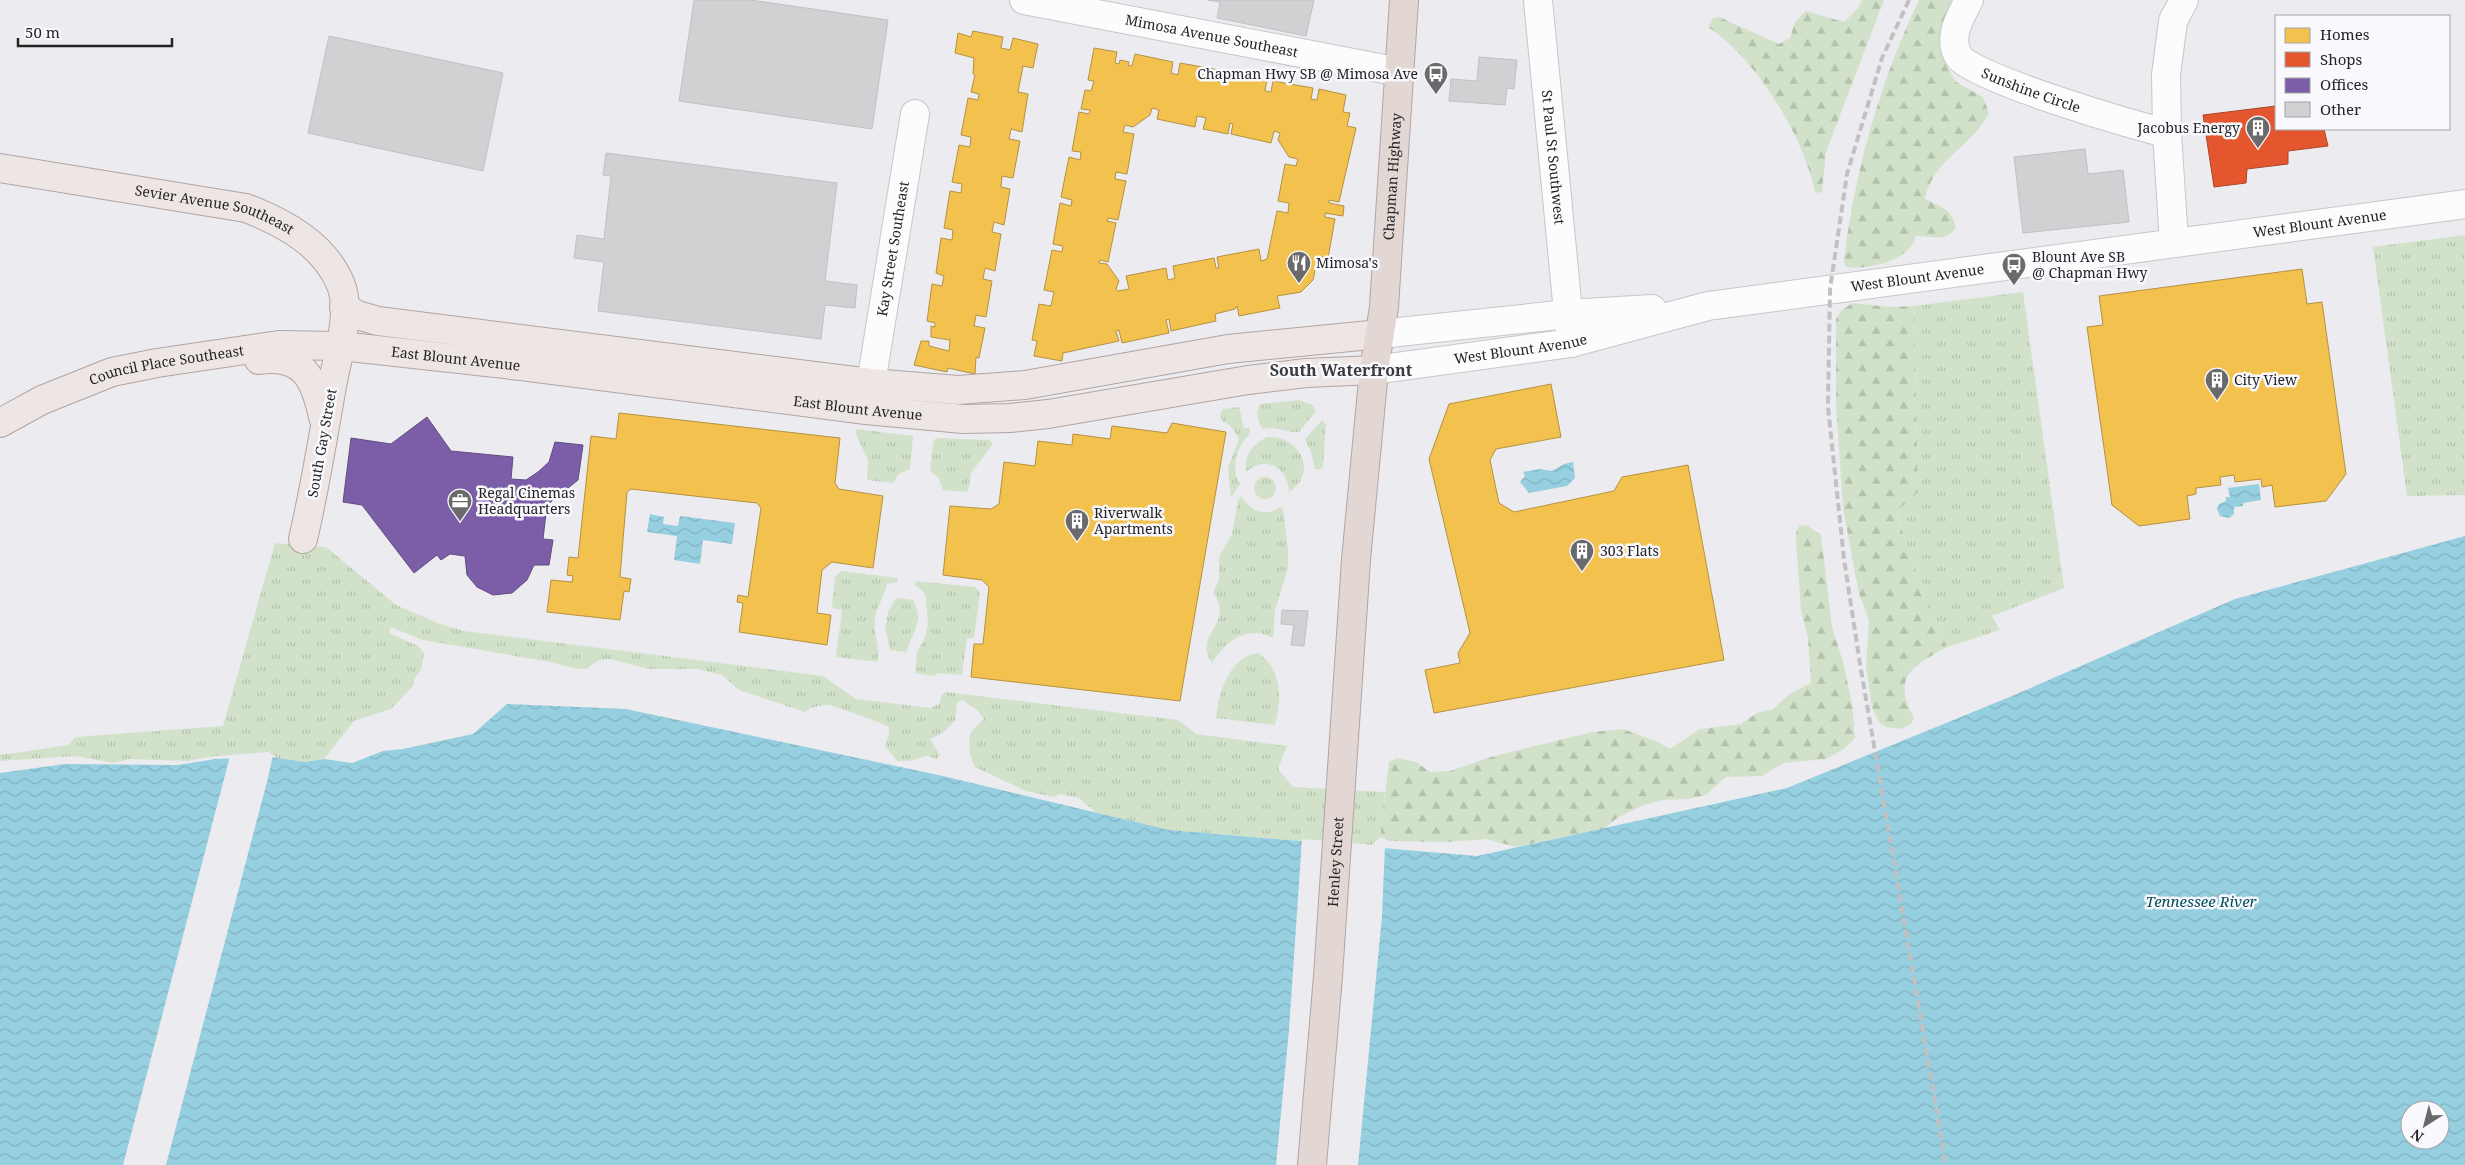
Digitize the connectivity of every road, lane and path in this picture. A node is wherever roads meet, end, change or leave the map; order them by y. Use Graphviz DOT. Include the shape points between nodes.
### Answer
graph roads {
  1 [pos="1024,0"];
  2 [pos="1404,0"];
  3 [pos="1538,0"];
  4 [pos="1969,0"];
  5 [pos="2184,0"];
  6 [pos="1400,72"];
  7 [pos="914,114"];
  8 [pos="2166,133"];
  9 [pos="0,168"];
  10 [pos="2465,204"];
  11 [pos="2174,243"];
  12 [pos="1708,306"];
  13 [pos="344,307"];
  14 [pos="1568,314"];
  15 [pos="1380,334"];
  16 [pos="525,339"];
  17 [pos="1571,343"];
  18 [pos="341,346"];
  19 [pos="184,359"];
  20 [pos="521,366"];
  21 [pos="1374,370"];
  22 [pos="871,383"];
  23 [pos="1003,386"];
  24 [pos="866,410"];
  25 [pos="1010,418"];
  26 [pos="0,423"];
  27 [pos="326,430"];
  28 [pos="303,539"];
  29 [pos="1356,560"];
  30 [pos="1312,1165"];
  1 -- 6 [label="street, Mimosa Avenue Southeast"];
  2 -- 6 [label="highway, Chapman Highway"];
  3 -- 14 [label="street, St Paul St Southwest"];
  4 -- 8 [label="street, Sunshine Circle" via="1952,41 1959,58 1989,76 2139,128"];
  5 -- 8 [label="street" via="2173,21 2166,75"];
  6 -- 15 [label="highway, Chapman Highway"];
  7 -- 22 [label="street, Kay Street Southeast"];
  8 -- 11 [label="street"];
  9 -- 13 [label="main road, Sevier Avenue Southeast" via="246,208 266,216 284,224 307,241 331,266 342,287"];
  10 -- 11 [label="street, West Blount Avenue"];
  11 -- 12 [label="street, West Blount Avenue"];
  12 -- 14 [label="street"];
  12 -- 17 [label="street, West Blount Avenue"];
  13 -- 16 [label="main road" via="378,321"];
  13 -- 18 [label="main road, Sevier Avenue Southeast"];
  14 -- 15 [label="street"];
  14 -- 17 [label="street, St Paul St Southwest"];
  15 -- 21 [label="highway, Chapman Highway"];
  15 -- 23 [label="main road" via="1228,349 1061,379"];
  16 -- 20 [label="main road"];
  16 -- 22 [label="main road"];
  17 -- 21 [label="street, West Blount Avenue"];
  18 -- 19 [label="main road, Council Place Southeast" via="280,345"];
  18 -- 20 [label="main road, East Blount Avenue"];
  18 -- 27 [label="main road, South Gay Street"];
  19 -- 26 [label="main road, Council Place Southeast" via="112,372 42,400"];
  19 -- 27 [label="main road" via="223,365 273,358 291,362 304,370 313,382 319,394"];
  20 -- 24 [label="main road, East Blount Avenue"];
  21 -- 25 [label="main road, East Blount Avenue" via="1248,380 1083,410"];
  21 -- 29 [label="highway, Chapman Highway"];
  22 -- 23 [label="main road" via="942,390"];
  22 -- 24 [label="main road"];
  23 -- 25 [label="main road"];
  24 -- 25 [label="main road, East Blount Avenue" via="926,417"];
  27 -- 28 [label="main road, South Gay Street"];
  29 -- 30 [label="highway, Henley Street"];
}
